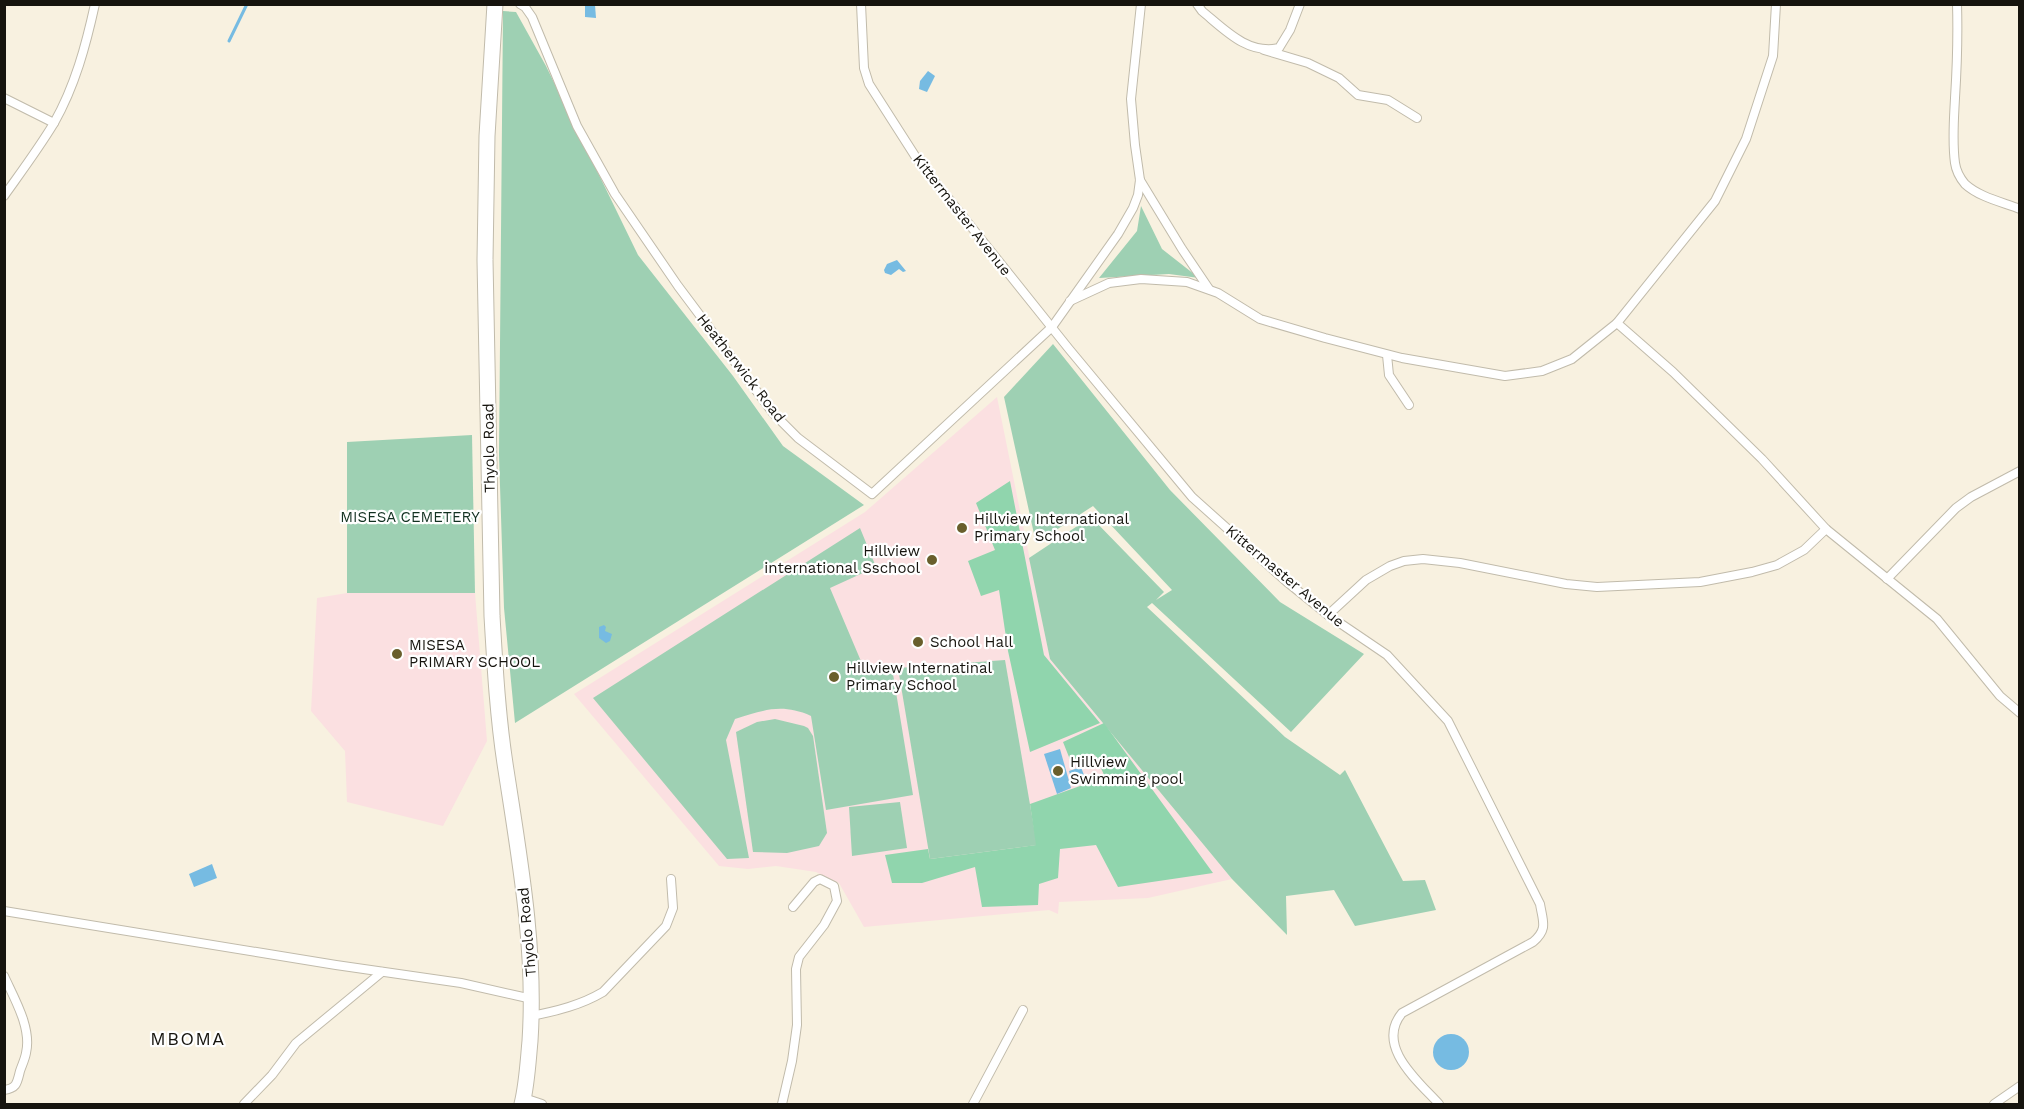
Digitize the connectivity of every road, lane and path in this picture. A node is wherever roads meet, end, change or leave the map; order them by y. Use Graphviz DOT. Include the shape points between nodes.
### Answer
graph roads {
  1 [pos="95,4"];
  2 [pos="495,4"];
  3 [pos="520,4"];
  4 [pos="861,4"];
  5 [pos="1141,4"];
  6 [pos="1197,4"];
  7 [pos="1300,4"];
  8 [pos="1776,4"];
  9 [pos="1957,4"];
  10 [pos="1264,50"];
  11 [pos="4,98"];
  12 [pos="1417,118"];
  13 [pos="54,123"];
  14 [pos="1140,180"];
  15 [pos="4,196"];
  16 [pos="2019,209"];
  17 [pos="1209,290"];
  18 [pos="1068,302"];
  19 [pos="1617,323"];
  20 [pos="1052,327"];
  21 [pos="1387,355"];
  22 [pos="1409,405"];
  23 [pos="2019,471"];
  24 [pos="1826,529"];
  25 [pos="1887,579"];
  26 [pos="1328,615"];
  27 [pos="2009,704"];
  28 [pos="2019,705"];
  29 [pos="2019,713"];
  30 [pos="671,879"];
  31 [pos="793,907"];
  32 [pos="4,911"];
  33 [pos="382,972"];
  34 [pos="4,976"];
  35 [pos="533,999"];
  36 [pos="1023,1010"];
  37 [pos="531,1016"];
  38 [pos="2019,1086"];
  39 [pos="4,1090"];
  40 [pos="523,1101"];
  41 [pos="244,1104"];
  42 [pos="542,1104"];
  43 [pos="782,1104"];
  44 [pos="973,1104"];
  45 [pos="1439,1104"];
  46 [pos="1994,1104"];
  1 -- 13 [label="street" via="71,86"];
  2 -- 35 [label="highway, Thyolo Road" via="485,260 492,616 506,768 528,918"];
  3 -- 20 [label="street, Heatherwick Road" via="532,17 578,126 609,184 678,286 773,413 798,438 872,494"];
  4 -- 20 [label="street, Kittermaster Avenue" via="864,68 869,84 917,159"];
  5 -- 14 [label="street" via="1131,99"];
  6 -- 10 [label="street" via="1240,42"];
  7 -- 10 [label="street" via="1279,48"];
  8 -- 19 [label="street" via="1773,56 1746,139 1715,201"];
  9 -- 16 [label="street" via="1954,133 1958,173 1972,189"];
  10 -- 12 [label="street" via="1308,63 1339,78 1358,95 1388,100"];
  11 -- 13 [label="street"];
  13 -- 15 [label="street"];
  14 -- 17 [label="street"];
  14 -- 18 [label="street" via="1133,208 1118,234"];
  17 -- 18 [label="street" via="1187,282 1141,279 1109,283"];
  17 -- 21 [label="street" via="1260,319"];
  18 -- 20 [label="street"];
  19 -- 21 [label="street" via="1572,359 1542,371 1505,376"];
  19 -- 24 [label="street" via="1762,459"];
  20 -- 26 [label="street, Kittermaster Avenue" via="1192,497"];
  21 -- 22 [label="street" via="1389,375"];
  23 -- 25 [label="street" via="1956,507"];
  24 -- 25 [label="street"];
  24 -- 26 [label="street" via="1804,550 1777,565 1700,582 1596,587 1460,563 1404,561 1366,580"];
  25 -- 27 [label="street" via="1937,619"];
  26 -- 45 [label="street, Kittermaster Avenue" via="1387,655 1448,721 1540,904 1545,928 1539,937 1402,1013 1393,1027 1399,1058"];
  27 -- 28 [label="street"];
  27 -- 29 [label="street"];
  30 -- 37 [label="street" via="673,908 666,926 603,992 563,1009"];
  31 -- 43 [label="street" via="814,882 820,879 834,886 837,901 799,957 796,969 797,1025"];
  32 -- 33 [label="street"];
  33 -- 35 [label="street" via="461,983"];
  33 -- 41 [label="street" via="296,1043"];
  34 -- 39 [label="street" via="24,1024 27,1042 17,1084"];
  35 -- 37 [label="highway, Thyolo Road"];
  36 -- 44 [label="street"];
  37 -- 40 [label="highway, Thyolo Road"];
  38 -- 46 [label="street"];
  40 -- 42 [label="street"];
}
